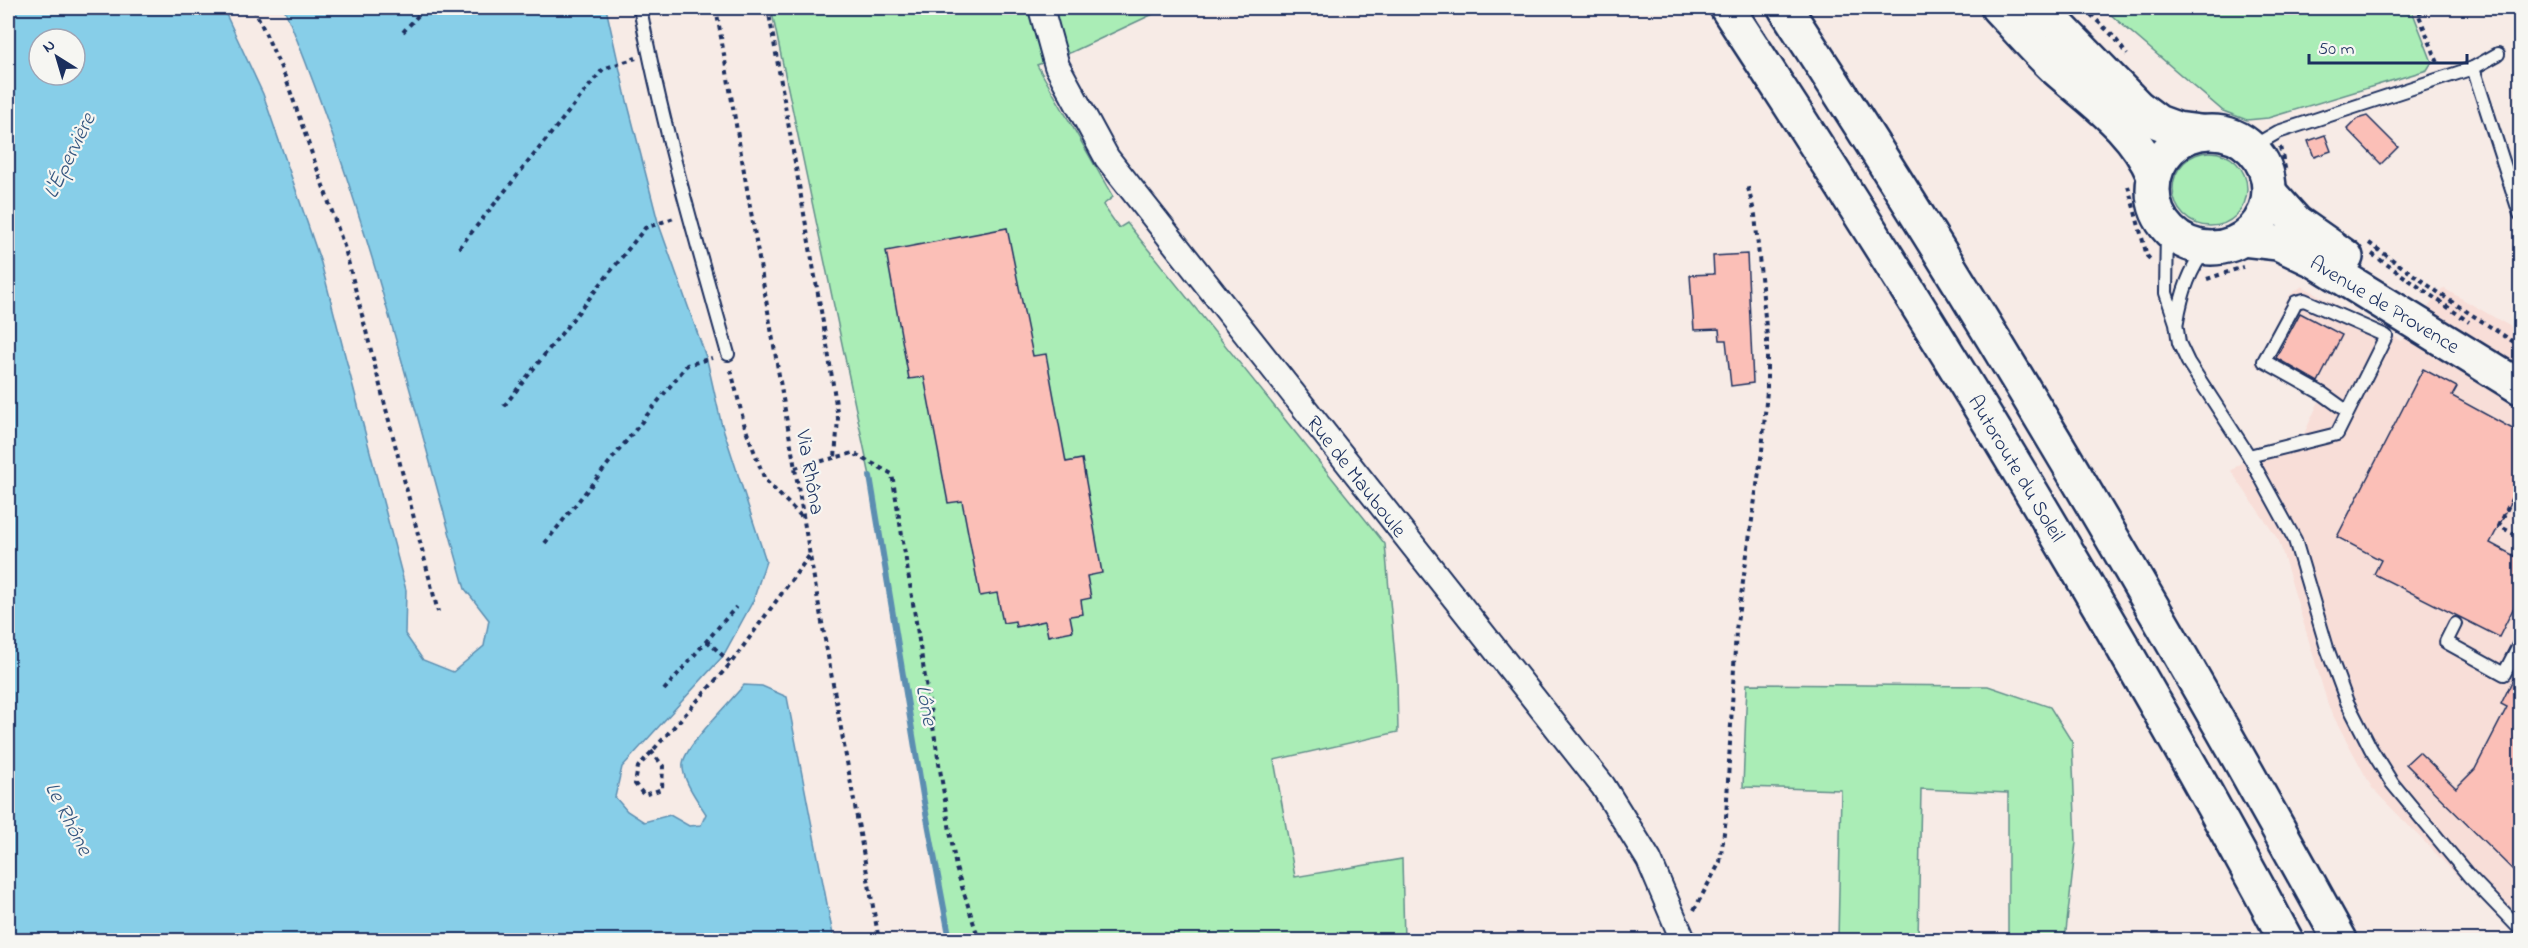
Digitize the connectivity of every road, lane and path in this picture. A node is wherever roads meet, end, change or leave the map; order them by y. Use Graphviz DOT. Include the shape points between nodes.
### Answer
graph roads {
  1 [pos="254,8"];
  2 [pos="424,8"];
  3 [pos="640,8"];
  4 [pos="716,8"];
  5 [pos="768,8"];
  6 [pos="1041,8"];
  7 [pos="1727,8"];
  8 [pos="1785,8"];
  9 [pos="1998,8"];
  10 [pos="2042,8"];
  11 [pos="2434,8"];
  12 [pos="2417,10"];
  13 [pos="403,32"];
  14 [pos="649,54"];
  15 [pos="2498,54"];
  16 [pos="2473,68"];
  17 [pos="2444,77"];
  18 [pos="2200,132"];
  19 [pos="2138,145"];
  20 [pos="2252,147"];
  21 [pos="2154,176"];
  22 [pos="1747,184"];
  23 [pos="2270,193"];
  24 [pos="689,214"];
  25 [pos="2520,214"];
  26 [pos="2167,229"];
  27 [pos="2364,239"];
  28 [pos="2363,247"];
  29 [pos="459,248"];
  30 [pos="2246,252"];
  31 [pos="2198,262"];
  32 [pos="2165,266"];
  33 [pos="2176,323"];
  34 [pos="2474,325"];
  35 [pos="2520,346"];
  36 [pos="728,354"];
  37 [pos="2520,367"];
  38 [pos="2520,387"];
  39 [pos="504,406"];
  40 [pos="2348,412"];
  41 [pos="2249,456"];
  42 [pos="835,458"];
  43 [pos="795,468"];
  44 [pos="2520,482"];
  45 [pos="803,518"];
  46 [pos="2520,537"];
  47 [pos="544,543"];
  48 [pos="810,556"];
  49 [pos="736,607"];
  50 [pos="438,612"];
  51 [pos="2455,624"];
  52 [pos="707,641"];
  53 [pos="2520,643"];
  54 [pos="732,663"];
  55 [pos="664,690"];
  56 [pos="651,751"];
  57 [pos="2520,929"];
  58 [pos="1682,938"];
  59 [pos="879,940"];
  60 [pos="979,940"];
  61 [pos="2286,940"];
  62 [pos="2340,940"];
  1 -- 50 [label="path" via="286,79 345,249"];
  2 -- 13 [label="path"];
  3 -- 14 [label="lane"];
  4 -- 43 [label="path, Via Rhôna"];
  5 -- 42 [label="path" via="838,418"];
  6 -- 58 [label="street, Rue de Mauboule" via="1057,66 1107,158 1604,786 1649,860"];
  7 -- 61 [label="main road, Autoroute du Soleil" via="1852,199 2019,469"];
  8 -- 62 [label="main road" via="1892,171 2054,436"];
  9 -- 19 [label="main road"];
  10 -- 18 [label="main road" via="2138,107 2158,122"];
  11 -- 12 [label="path"];
  12 -- 17 [label="path"];
  14 -- 24 [label="lane"];
  14 -- 29 [label="path" via="603,69"];
  15 -- 16 [label="lane"];
  16 -- 17 [label="lane"];
  16 -- 25 [label="lane"];
  17 -- 20 [label="lane" via="2278,132"];
  18 -- 20 [label="main road" via="2228,134"];
  18 -- 21 [label="main road" via="2171,147"];
  19 -- 21 [label="main road"];
  19 -- 32 [label="path" via="2123,165 2147,256"];
  20 -- 23 [label="main road" via="2265,169"];
  21 -- 26 [label="main road" via="2154,204"];
  22 -- 58 [label="path" via="1755,215 1767,337 1763,441 1736,630 1720,862"];
  23 -- 30 [label="main road" via="2266,211"];
  23 -- 37 [label="main road, Avenue de Provence" via="2296,222 2323,242"];
  24 -- 36 [label="lane"];
  24 -- 39 [label="path" via="645,228"];
  26 -- 31 [label="main road" via="2192,246"];
  26 -- 32 [label="lane"];
  27 -- 35 [label="path"];
  28 -- 34 [label="path"];
  30 -- 31 [label="main road" via="2225,247"];
  30 -- 31 [label="path" via="2200,280"];
  30 -- 38 [label="main road, Avenue de Provence" via="2278,243 2314,260"];
  31 -- 33 [label="lane" via="2181,297"];
  32 -- 33 [label="lane" via="2166,293"];
  33 -- 41 [label="lane" via="2179,343 2188,362"];
  36 -- 45 [label="path" via="745,427 765,480"];
  36 -- 47 [label="path" via="687,365"];
  40 -- 40 [label="lane" via="2264,361 2295,302 2304,300 2386,336"];
  40 -- 41 [label="lane" via="2337,434"];
  41 -- 57 [label="lane" via="2295,540 2327,648 2347,702 2371,749 2392,783 2469,876"];
  42 -- 43 [label="path"];
  42 -- 60 [label="path" via="853,453 892,474 956,868"];
  43 -- 45 [label="path, Via Rhôna"];
  44 -- 46 [label="path" via="2499,526"];
  45 -- 48 [label="path, Via Rhôna"];
  48 -- 54 [label="path"];
  48 -- 59 [label="path, Via Rhôna"];
  49 -- 52 [label="path"];
  51 -- 53 [label="lane" via="2446,642 2504,674"];
  52 -- 54 [label="path"];
  52 -- 55 [label="path"];
  54 -- 56 [label="path"];
  56 -- 56 [label="path" via="638,767 635,784 644,795 662,789 663,766"];
}
